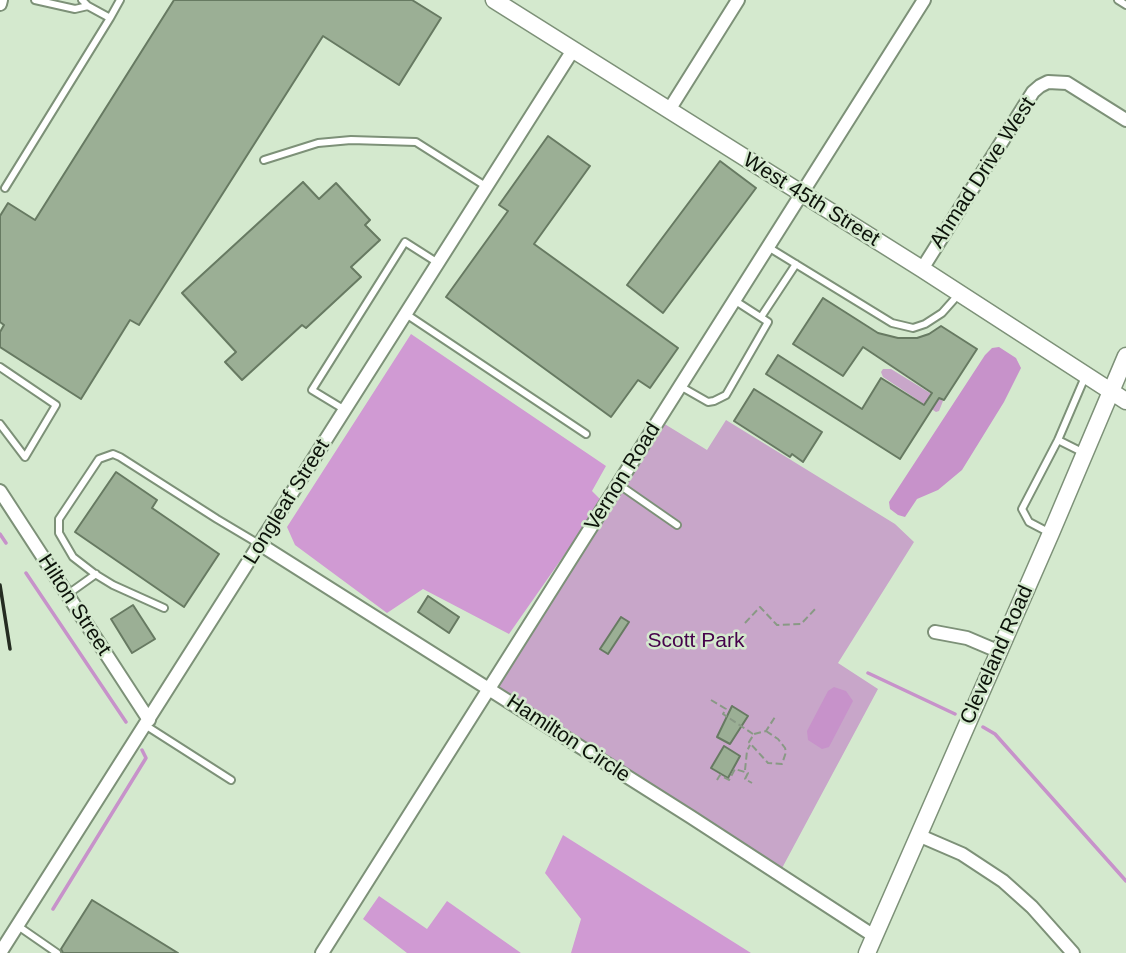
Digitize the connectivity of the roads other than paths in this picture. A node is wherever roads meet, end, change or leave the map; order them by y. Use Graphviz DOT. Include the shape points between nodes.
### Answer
graph roads {
  1 [pos="34,0"];
  2 [pos="82,0"];
  3 [pos="120,0"];
  4 [pos="495,0"];
  5 [pos="738,0"];
  6 [pos="924,0"];
  7 [pos="1118,0"];
  8 [pos="1126,5"];
  9 [pos="88,6"];
  10 [pos="110,18"];
  11 [pos="573,50"];
  12 [pos="669,110"];
  13 [pos="1126,120"];
  14 [pos="264,160"];
  15 [pos="487,187"];
  16 [pos="5,188"];
  17 [pos="801,194"];
  18 [pos="768,247"];
  19 [pos="438,263"];
  20 [pos="796,264"];
  21 [pos="922,269"];
  22 [pos="960,293"];
  23 [pos="734,300"];
  24 [pos="406,314"];
  25 [pos="761,317"];
  26 [pos="1126,356"];
  27 [pos="0,367"];
  28 [pos="1086,375"];
  29 [pos="680,386"];
  30 [pos="1111,391"];
  31 [pos="1126,401"];
  32 [pos="345,410"];
  33 [pos="0,424"];
  34 [pos="586,434"];
  35 [pos="1058,440"];
  36 [pos="1085,454"];
  37 [pos="618,484"];
  38 [pos="0,491"];
  39 [pos="677,525"];
  40 [pos="1051,533"];
  41 [pos="261,545"];
  42 [pos="96,574"];
  43 [pos="66,595"];
  44 [pos="164,608"];
  45 [pos="934,632"];
  46 [pos="999,652"];
  47 [pos="490,689"];
  48 [pos="147,723"];
  49 [pos="231,780"];
  50 [pos="918,835"];
  51 [pos="18,926"];
  52 [pos="874,936"];
  53 [pos="1066,950"];
  54 [pos="0,953"];
  55 [pos="57,953"];
  56 [pos="322,953"];
  57 [pos="867,953"];
  1 -- 9 [label="lane" via="75,9"];
  2 -- 9 [label="lane"];
  3 -- 10 [label="lane"];
  4 -- 11 [label="street, West 45th Street"];
  5 -- 12 [label="street"];
  6 -- 17 [label="street, Vernon Road"];
  7 -- 8 [label="lane"];
  9 -- 10 [label="lane"];
  10 -- 16 [label="lane"];
  11 -- 12 [label="street, West 45th Street"];
  11 -- 15 [label="street, Longleaf Street"];
  12 -- 17 [label="street, West 45th Street"];
  13 -- 21 [label="street, Ahmad Drive West" via="1067,83 1048,82 1033,92"];
  14 -- 15 [label="lane" via="318,143 416,142"];
  15 -- 19 [label="street, Longleaf Street"];
  17 -- 18 [label="street, Vernon Road"];
  17 -- 21 [label="street, West 45th Street"];
  18 -- 20 [label="lane"];
  18 -- 23 [label="street, Vernon Road"];
  19 -- 24 [label="street, Longleaf Street"];
  19 -- 32 [label="lane" via="405,242 312,390"];
  20 -- 22 [label="lane" via="892,323 913,328 942,313"];
  20 -- 25 [label="lane"];
  21 -- 22 [label="street, West 45th Street"];
  22 -- 28 [label="street, West 45th Street"];
  23 -- 25 [label="lane"];
  23 -- 29 [label="street, Vernon Road"];
  24 -- 32 [label="street, Longleaf Street"];
  24 -- 34 [label="lane"];
  25 -- 29 [label="lane" via="768,322 726,395 708,402"];
  26 -- 30 [label="street, Cleveland Road"];
  27 -- 33 [label="lane" via="56,405 25,457"];
  28 -- 30 [label="street, West 45th Street"];
  28 -- 35 [label="lane"];
  29 -- 37 [label="street, Vernon Road"];
  30 -- 31 [label="street, West 45th Street"];
  30 -- 36 [label="street, Cleveland Road"];
  32 -- 41 [label="street, Longleaf Street"];
  35 -- 36 [label="lane"];
  35 -- 40 [label="lane" via="1022,509 1029,522"];
  36 -- 40 [label="street, Cleveland Road"];
  37 -- 39 [label="lane"];
  37 -- 47 [label="street, Vernon Road"];
  38 -- 43 [label="street, Hilton Street"];
  40 -- 46 [label="street, Cleveland Road"];
  41 -- 42 [label="lane" via="113,454 90,469 59,519 59,533 73,557"];
  41 -- 47 [label="street, Hamilton Circle"];
  41 -- 48 [label="street, Longleaf Street"];
  42 -- 43 [label="lane"];
  42 -- 44 [label="lane"];
  43 -- 48 [label="street, Hilton Street"];
  45 -- 46 [label="street" via="967,638"];
  46 -- 50 [label="street, Cleveland Road"];
  47 -- 52 [label="street, Hamilton Circle"];
  47 -- 56 [label="street, Vernon Road"];
  48 -- 49 [label="lane"];
  48 -- 51 [label="street, Longleaf Street"];
  50 -- 52 [label="street, Cleveland Road"];
  50 -- 53 [label="street" via="962,854 1003,881 1032,907"];
  51 -- 54 [label="street, Longleaf Street"];
  51 -- 55 [label="lane"];
  52 -- 57 [label="street, Cleveland Road"];
}
